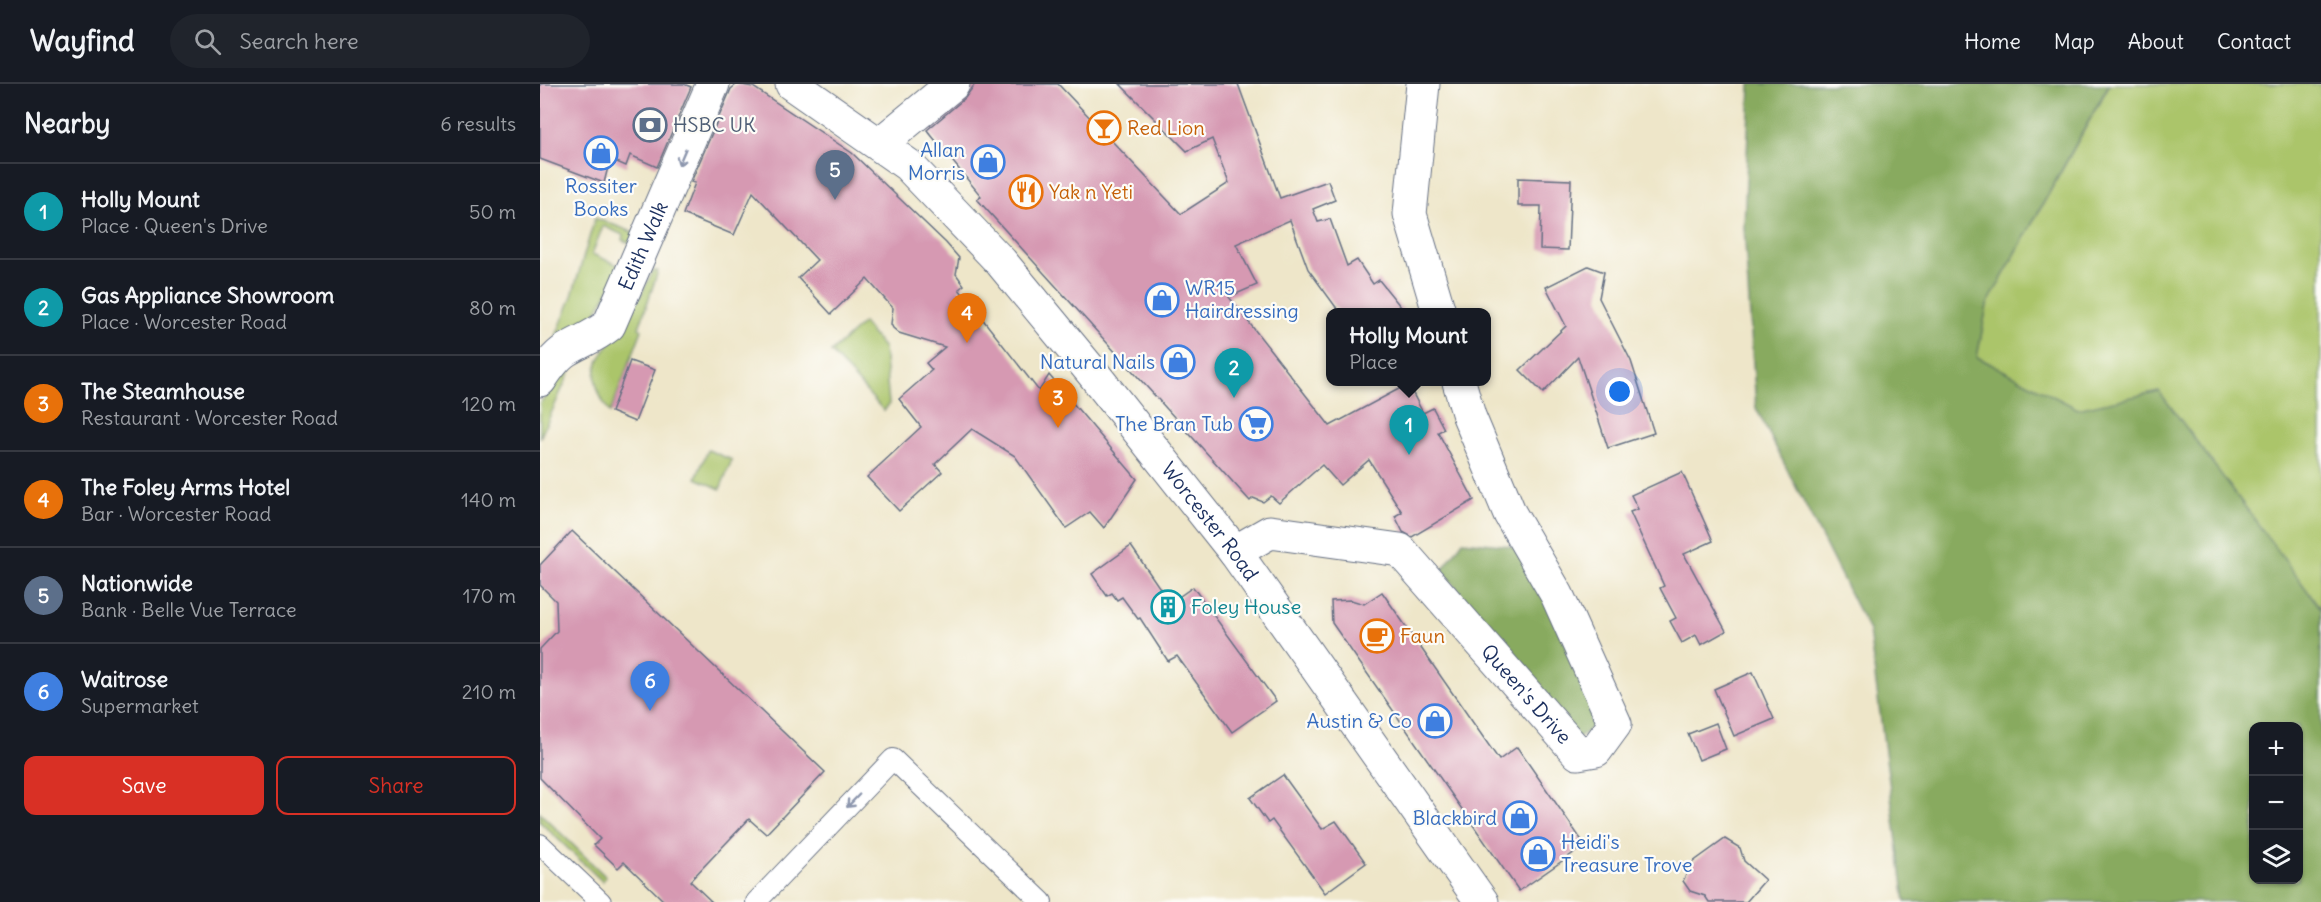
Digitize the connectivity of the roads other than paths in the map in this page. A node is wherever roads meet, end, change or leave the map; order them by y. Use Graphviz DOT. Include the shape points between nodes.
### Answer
graph roads {
  1 [pos="713,84"];
  2 [pos="792,84"];
  3 [pos="953,84"];
  4 [pos="1423,84"];
  5 [pos="880,144"];
  6 [pos="1438,308"];
  7 [pos="540,380"];
  8 [pos="1460,386"];
  9 [pos="1235,552"];
  10 [pos="540,843"];
  11 [pos="596,897"];
  12 [pos="756,902"];
  13 [pos="1042,902"];
  14 [pos="1482,902"];
  1 -- 7 [label="main road, Edith Walk, one-way" via="609,325 566,350"];
  2 -- 5 [label="main road, Worcester Road"];
  3 -- 5 [label="main road"];
  4 -- 6 [label="main road" via="1410,214"];
  5 -- 9 [label="main road, Worcester Road" via="908,165 1001,262"];
  8 -- 9 [label="main road, Queen's Drive" via="1510,514 1557,595 1615,724 1596,750 1578,753 1400,550 1270,532"];
  9 -- 14 [label="main road, Worcester Road"];
  10 -- 11 [label="lane"];
  13 -- 12 [label="lane, one-way" via="894,759"];
}
